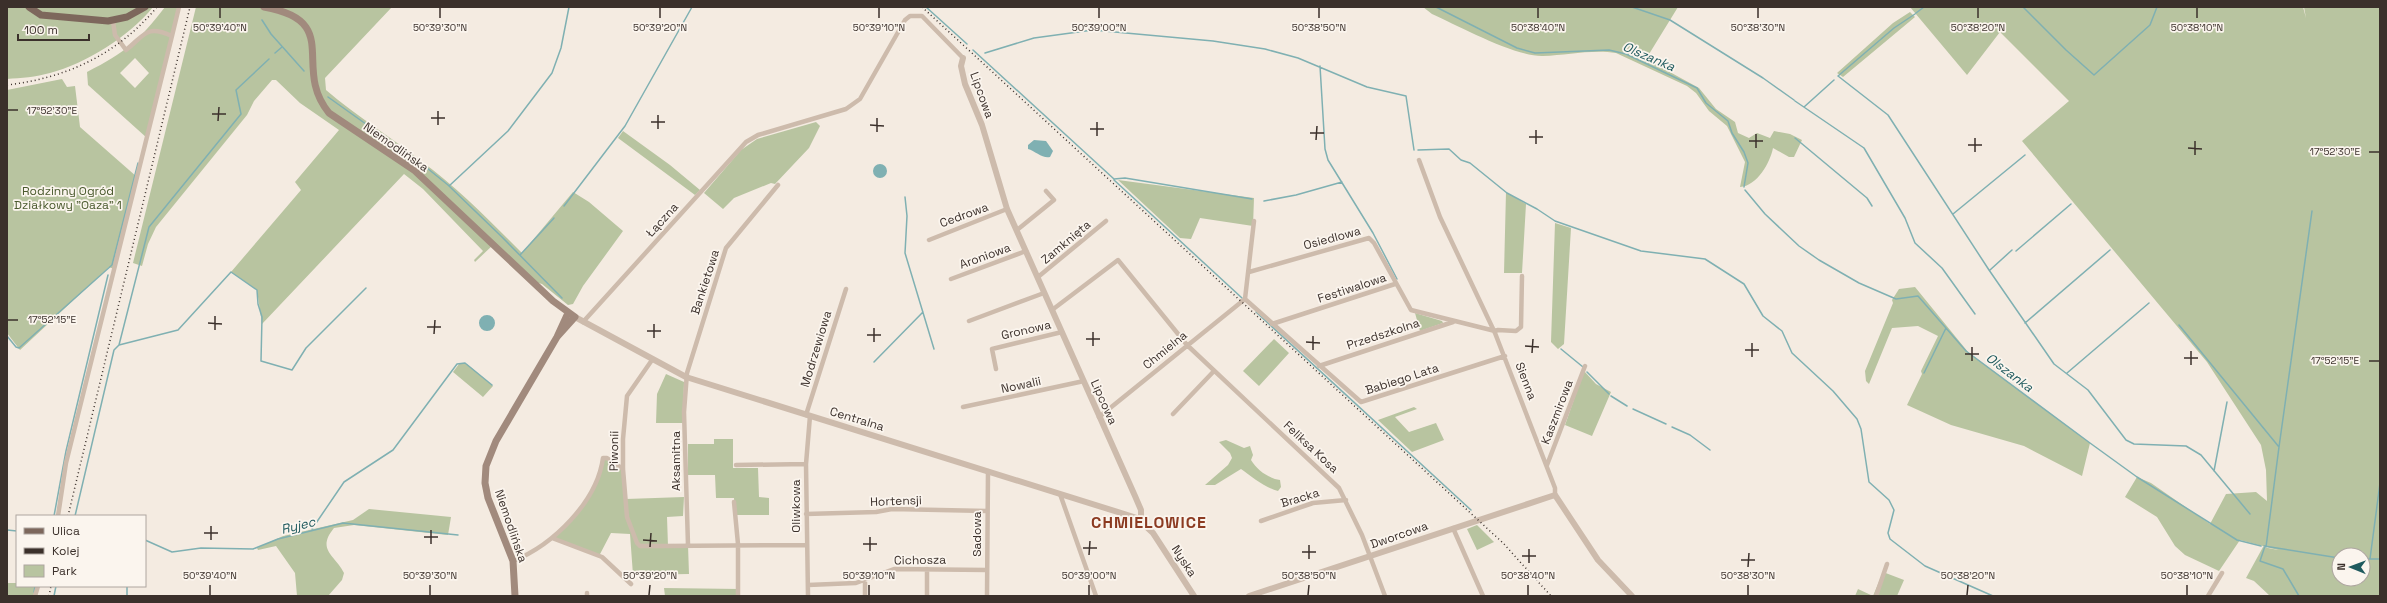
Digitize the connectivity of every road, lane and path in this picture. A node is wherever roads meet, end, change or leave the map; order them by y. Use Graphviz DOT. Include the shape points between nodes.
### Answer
graph roads {
  1 [pos="29,7"];
  2 [pos="145,7"];
  3 [pos="179,7"];
  4 [pos="264,7"];
  5 [pos="113,21"];
  6 [pos="172,36"];
  7 [pos="963,58"];
  8 [pos="1419,160"];
  9 [pos="778,185"];
  10 [pos="1046,191"];
  11 [pos="1007,209"];
  12 [pos="1106,221"];
  13 [pos="1254,221"];
  14 [pos="1017,230"];
  15 [pos="928,240"];
  16 [pos="1026,251"];
  17 [pos="1249,272"];
  18 [pos="1522,276"];
  19 [pos="1038,277"];
  20 [pos="951,279"];
  21 [pos="1395,284"];
  22 [pos="846,289"];
  23 [pos="1044,293"];
  24 [pos="1245,299"];
  25 [pos="1052,310"];
  26 [pos="568,313"];
  27 [pos="575,317"];
  28 [pos="969,321"];
  29 [pos="584,322"];
  30 [pos="1453,322"];
  31 [pos="1272,324"];
  32 [pos="1495,331"];
  33 [pos="1062,332"];
  34 [pos="557,337"];
  35 [pos="1187,345"];
  36 [pos="1505,356"];
  37 [pos="652,360"];
  38 [pos="1319,366"];
  39 [pos="1585,366"];
  40 [pos="996,369"];
  41 [pos="1214,371"];
  42 [pos="686,377"];
  43 [pos="1084,381"];
  44 [pos="963,407"];
  45 [pos="1173,414"];
  46 [pos="808,415"];
  47 [pos="1099,417"];
  48 [pos="806,464"];
  49 [pos="736,465"];
  50 [pos="1547,465"];
  51 [pos="623,469"];
  52 [pos="988,471"];
  53 [pos="1060,494"];
  54 [pos="1555,495"];
  55 [pos="1346,500"];
  56 [pos="734,502"];
  57 [pos="987,511"];
  58 [pos="806,514"];
  59 [pos="58,515"];
  60 [pos="1141,520"];
  61 [pos="1261,521"];
  62 [pos="1453,528"];
  63 [pos="552,538"];
  64 [pos="738,544"];
  65 [pos="806,545"];
  66 [pos="688,546"];
  67 [pos="1369,556"];
  68 [pos="513,561"];
  69 [pos="1886,564"];
  70 [pos="927,569"];
  71 [pos="987,570"];
  72 [pos="2222,573"];
  73 [pos="865,580"];
  74 [pos="631,584"];
  75 [pos="808,585"];
  76 [pos="515,596"];
  77 [pos="738,596"];
  78 [pos="808,596"];
  79 [pos="865,596"];
  80 [pos="927,596"];
  81 [pos="987,596"];
  82 [pos="1096,596"];
  83 [pos="1194,596"];
  84 [pos="1249,596"];
  85 [pos="1385,596"];
  86 [pos="1482,596"];
  87 [pos="1632,596"];
  88 [pos="1876,596"];
  89 [pos="2208,596"];
  1 -- 5 [label="main road" via="35,13 44,16"];
  2 -- 5 [label="main road"];
  3 -- 6 [label="street"];
  4 -- 26 [label="main road, Niemodlińska" via="292,14 307,29 313,44 314,86 329,113 414,170"];
  5 -- 6 [label="street" via="115,35 126,50 150,30 158,30"];
  6 -- 59 [label="street" via="66,463"];
  7 -- 11 [label="street, Lipcowa" via="961,66 965,84 982,125"];
  7 -- 29 [label="street, Łączna" via="922,16 910,16 905,20 855,104 846,109 758,135 746,142"];
  8 -- 32 [label="street, Sienna" via="1440,217"];
  9 -- 42 [label="street, Bankietowa" via="726,248"];
  10 -- 14 [label="street" via="1054,200"];
  11 -- 14 [label="street, Lipcowa"];
  11 -- 15 [label="street, Cedrowa"];
  12 -- 19 [label="street, Zamknięta"];
  13 -- 17 [label="street"];
  14 -- 16 [label="street, Lipcowa"];
  16 -- 19 [label="street, Lipcowa"];
  16 -- 20 [label="street, Aroniowa"];
  17 -- 21 [label="street, Osiedlowa" via="1367,238 1374,243"];
  17 -- 24 [label="street"];
  18 -- 32 [label="street, Festiwalowa" via="1521,327 1516,332"];
  19 -- 23 [label="street, Lipcowa"];
  21 -- 30 [label="street, Festiwalowa" via="1411,310"];
  21 -- 31 [label="street, Festiwalowa"];
  22 -- 46 [label="street, Modrzewiowa"];
  23 -- 25 [label="street, Lipcowa"];
  23 -- 28 [label="street"];
  24 -- 31 [label="street, Babiego Lata"];
  24 -- 35 [label="street, Chmielna"];
  25 -- 33 [label="street, Lipcowa"];
  25 -- 35 [label="street, Feliksa Kosa" via="1118,260"];
  26 -- 27 [label="main road, Niemodlińska"];
  26 -- 34 [label="main road, Niemodlińska"];
  27 -- 29 [label="street, Centralna"];
  27 -- 34 [label="main road, Niemodlińska"];
  29 -- 37 [label="street, Centralna"];
  30 -- 32 [label="street, Festiwalowa"];
  30 -- 38 [label="street, Przedszkolna"];
  31 -- 38 [label="street, Babiego Lata"];
  32 -- 36 [label="street, Sienna"];
  33 -- 40 [label="street, Gronowa" via="992,349"];
  33 -- 43 [label="street, Lipcowa"];
  34 -- 68 [label="main road, Niemodlińska" via="496,441 486,466 485,483 488,498"];
  35 -- 41 [label="street, Feliksa Kosa"];
  35 -- 47 [label="street, Chmielna"];
  36 -- 38 [label="street, Babiego Lata" via="1361,402"];
  36 -- 50 [label="street, Sienna"];
  37 -- 42 [label="street, Centralna"];
  37 -- 51 [label="street, Piwonii" via="627,396"];
  39 -- 50 [label="street, Kaszmirowa"];
  41 -- 45 [label="street"];
  41 -- 55 [label="street, Feliksa Kosa" via="1330,478"];
  42 -- 46 [label="street, Centralna"];
  42 -- 66 [label="street, Aksamitna" via="684,412"];
  43 -- 44 [label="street, Nowalii"];
  43 -- 47 [label="street, Lipcowa"];
  46 -- 48 [label="street, Oliwkowa"];
  46 -- 52 [label="street, Centralna"];
  47 -- 60 [label="street, Lipcowa" via="1141,510"];
  48 -- 49 [label="street"];
  48 -- 58 [label="street, Oliwkowa"];
  50 -- 54 [label="street, Sienna"];
  51 -- 63 [label="street" via="608,458 603,458 597,483 567,526"];
  51 -- 66 [label="street, Piwonii" via="627,517 633,537 640,546"];
  52 -- 53 [label="street, Centralna"];
  52 -- 57 [label="street, Sadowa"];
  53 -- 60 [label="street, Centralna"];
  53 -- 82 [label="street"];
  54 -- 62 [label="street, Dworcowa"];
  54 -- 87 [label="street, Sienna" via="1598,560"];
  55 -- 61 [label="street, Bracka" via="1313,503"];
  55 -- 67 [label="street, Feliksa Kosa"];
  56 -- 64 [label="street"];
  57 -- 58 [label="street, Hortensji" via="892,509 876,512"];
  57 -- 71 [label="street, Sadowa"];
  58 -- 65 [label="street, Oliwkowa"];
  60 -- 83 [label="street, Nyska" via="1153,533"];
  62 -- 67 [label="street, Dworcowa"];
  62 -- 86 [label="street"];
  63 -- 68 [label="street"];
  63 -- 74 [label="street" via="602,557"];
  64 -- 65 [label="street"];
  64 -- 66 [label="street"];
  64 -- 77 [label="street"];
  65 -- 75 [label="street, Oliwkowa"];
  67 -- 84 [label="street, Dworcowa"];
  67 -- 85 [label="street, Feliksa Kosa"];
  68 -- 76 [label="main road, Niemodlińska"];
  69 -- 88 [label="street"];
  70 -- 71 [label="street, Cichosza"];
  70 -- 73 [label="street, Cichosza" via="890,570"];
  70 -- 80 [label="street"];
  71 -- 81 [label="street, Sadowa"];
  72 -- 89 [label="street"];
  73 -- 75 [label="street, Cichosza" via="844,585"];
  73 -- 79 [label="street"];
  75 -- 78 [label="street, Oliwkowa"];
}
